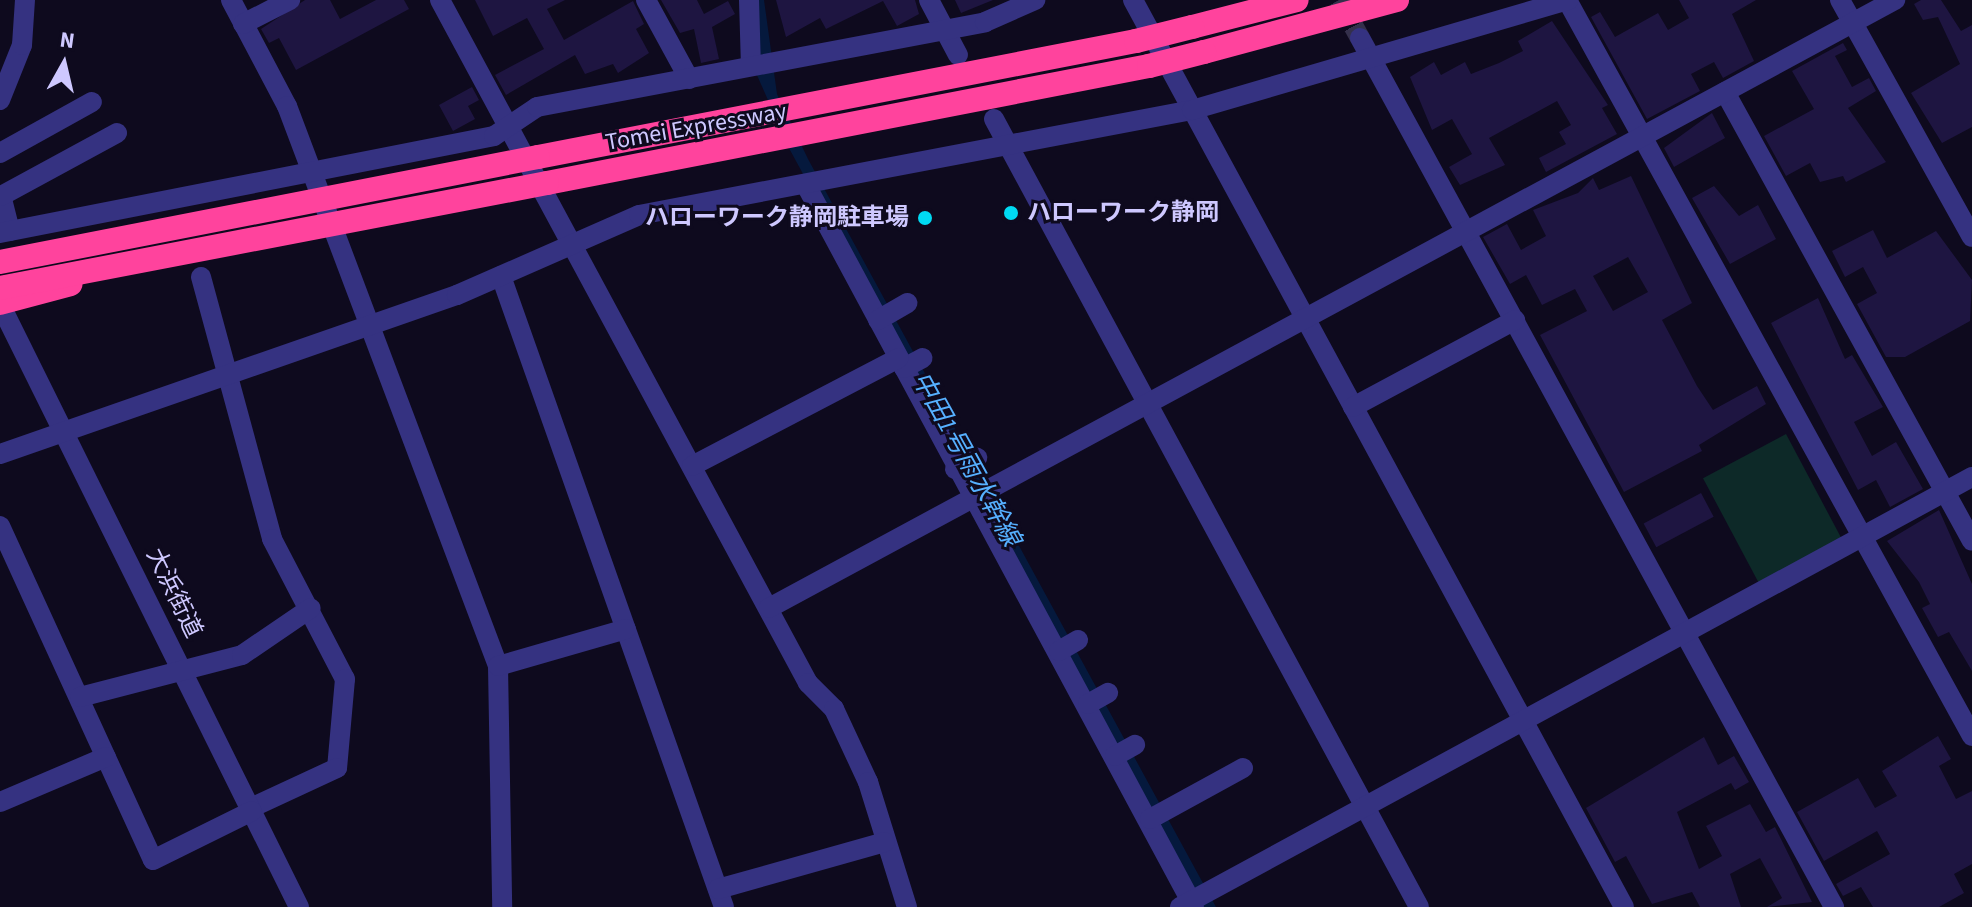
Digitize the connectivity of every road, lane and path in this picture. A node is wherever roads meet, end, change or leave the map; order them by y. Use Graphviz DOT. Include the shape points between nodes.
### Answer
graph roads {
  1 [pos="25,0"];
  2 [pos="231,0"];
  3 [pos="290,0"];
  4 [pos="440,0"];
  5 [pos="646,0"];
  6 [pos="749,0"];
  7 [pos="929,0"];
  8 [pos="1035,0"];
  9 [pos="1297,0"];
  10 [pos="1397,0"];
  11 [pos="1567,0"];
  12 [pos="1840,0"];
  13 [pos="1895,0"];
  14 [pos="1138,2"];
  15 [pos="1853,23"];
  16 [pos="243,24"];
  17 [pos="945,28"];
  18 [pos="1360,38"];
  19 [pos="958,55"];
  20 [pos="1373,60"];
  21 [pos="758,64"];
  22 [pos="689,79"];
  23 [pos="1725,92"];
  24 [pos="0,100"];
  25 [pos="92,102"];
  26 [pos="1192,110"];
  27 [pos="994,119"];
  28 [pos="507,127"];
  29 [pos="117,133"];
  30 [pos="1640,136"];
  31 [pos="1008,145"];
  32 [pos="0,153"];
  33 [pos="309,171"];
  34 [pos="813,186"];
  35 [pos="1465,228"];
  36 [pos="5,232"];
  37 [pos="1972,237"];
  38 [pos="571,245"];
  39 [pos="173,252"];
  40 [pos="0,262"];
  41 [pos="501,276"];
  42 [pos="201,277"];
  43 [pos="0,288"];
  44 [pos="0,304"];
  45 [pos="1306,319"];
  46 [pos="1515,320"];
  47 [pos="369,325"];
  48 [pos="909,362"];
  49 [pos="229,376"];
  50 [pos="1146,404"];
  51 [pos="1353,407"];
  52 [pos="66,433"];
  53 [pos="0,454"];
  54 [pos="692,466"];
  55 [pos="1972,477"];
  56 [pos="1945,492"];
  57 [pos="981,493"];
  58 [pos="0,526"];
  59 [pos="1863,538"];
  60 [pos="1972,541"];
  61 [pos="311,608"];
  62 [pos="769,608"];
  63 [pos="626,629"];
  64 [pos="1683,636"];
  65 [pos="498,666"];
  66 [pos="184,673"];
  67 [pos="80,697"];
  68 [pos="1524,723"];
  69 [pos="1972,736"];
  70 [pos="106,757"];
  71 [pos="1243,768"];
  72 [pos="0,802"];
  73 [pos="1367,807"];
  74 [pos="251,809"];
  75 [pos="1158,815"];
  76 [pos="885,842"];
  77 [pos="721,898"];
  78 [pos="1188,905"];
  79 [pos="299,907"];
  80 [pos="502,907"];
  81 [pos="907,907"];
  82 [pos="1419,907"];
  83 [pos="1624,907"];
  84 [pos="1834,907"];
  1 -- 24 [label="street" via="22,45"];
  2 -- 16 [label="street"];
  3 -- 16 [label="street"];
  4 -- 28 [label="street"];
  5 -- 22 [label="street"];
  6 -- 21 [label="street"];
  7 -- 17 [label="street"];
  8 -- 17 [label="street" via="985,22"];
  9 -- 40 [label="highway, Tomei Expressway, bridge" via="1136,41"];
  10 -- 39 [label="highway, Tomei Expressway, bridge" via="1149,66"];
  11 -- 20 [label="street"];
  11 -- 30 [label="street"];
  12 -- 15 [label="street"];
  13 -- 15 [label="street"];
  14 -- 26 [label="street"];
  15 -- 23 [label="street"];
  15 -- 37 [label="street"];
  16 -- 33 [label="street" via="287,106"];
  17 -- 19 [label="street"];
  17 -- 21 [label="street"];
  18 -- 20 [label="street"];
  20 -- 26 [label="street"];
  20 -- 35 [label="street"];
  21 -- 22 [label="street"];
  22 -- 28 [label="street" via="537,107"];
  23 -- 30 [label="street"];
  23 -- 56 [label="street"];
  25 -- 32 [label="street"];
  26 -- 31 [label="street"];
  26 -- 45 [label="street"];
  27 -- 31 [label="street"];
  28 -- 33 [label="street" via="494,136"];
  28 -- 38 [label="street"];
  29 -- 36 [label="street" via="1,196"];
  30 -- 35 [label="street"];
  30 -- 59 [label="street"];
  31 -- 34 [label="street"];
  31 -- 50 [label="street"];
  33 -- 36 [label="street"];
  33 -- 47 [label="street"];
  34 -- 38 [label="street" via="639,215"];
  34 -- 48 [label="street" via="891,313"];
  35 -- 45 [label="street"];
  35 -- 46 [label="street"];
  38 -- 41 [label="street"];
  38 -- 54 [label="street"];
  39 -- 43 [label="highway, Tomei Expressway, bridge"];
  39 -- 44 [label="highway, bridge"];
  41 -- 47 [label="street"];
  41 -- 63 [label="street"];
  42 -- 49 [label="street"];
  44 -- 52 [label="street, 大浜街道"];
  45 -- 50 [label="street"];
  45 -- 51 [label="street"];
  46 -- 51 [label="street"];
  46 -- 64 [label="street"];
  47 -- 49 [label="street"];
  47 -- 65 [label="street"];
  48 -- 54 [label="street"];
  48 -- 57 [label="street"];
  49 -- 52 [label="street"];
  49 -- 61 [label="street" via="272,539"];
  50 -- 57 [label="street"];
  50 -- 73 [label="street"];
  51 -- 68 [label="street"];
  52 -- 53 [label="street"];
  52 -- 66 [label="street, 大浜街道"];
  54 -- 62 [label="street"];
  55 -- 56 [label="street"];
  56 -- 59 [label="street"];
  56 -- 60 [label="street"];
  57 -- 62 [label="street"];
  57 -- 75 [label="street"];
  58 -- 67 [label="street"];
  59 -- 64 [label="street"];
  59 -- 69 [label="street"];
  61 -- 66 [label="street" via="242,655"];
  61 -- 74 [label="street" via="345,679 337,768"];
  62 -- 76 [label="street" via="808,683 847,734"];
  63 -- 65 [label="street"];
  63 -- 77 [label="street"];
  64 -- 68 [label="street"];
  64 -- 84 [label="street"];
  65 -- 80 [label="street"];
  66 -- 67 [label="street"];
  66 -- 74 [label="street, 大浜街道"];
  67 -- 70 [label="street"];
  68 -- 73 [label="street"];
  68 -- 83 [label="street"];
  70 -- 72 [label="street"];
  70 -- 74 [label="street" via="153,860"];
  71 -- 75 [label="street"];
  73 -- 78 [label="street"];
  73 -- 82 [label="street"];
  74 -- 79 [label="street, 大浜街道"];
  75 -- 78 [label="street"];
  76 -- 77 [label="street"];
  76 -- 81 [label="street"];
}
